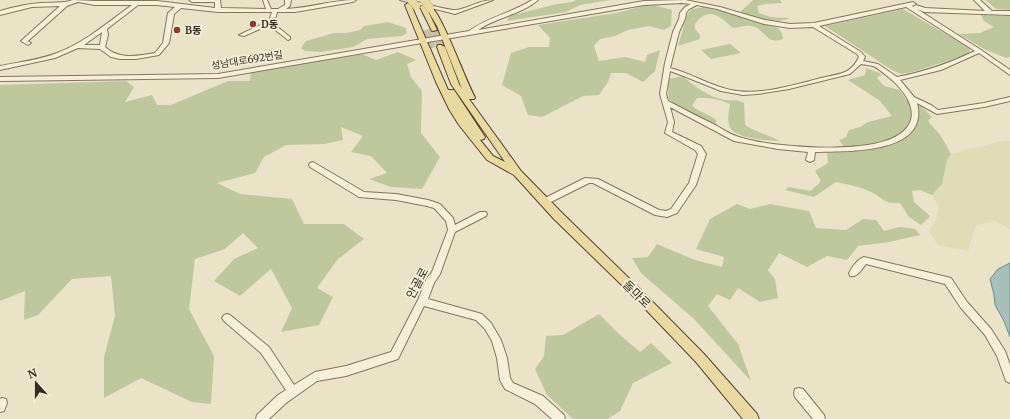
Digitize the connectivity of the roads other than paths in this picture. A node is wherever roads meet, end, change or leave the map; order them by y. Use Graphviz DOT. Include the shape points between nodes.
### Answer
graph roads {
  1 [pos="78,0"];
  2 [pos="192,0"];
  3 [pos="288,0"];
  4 [pos="353,0"];
  5 [pos="490,0"];
  6 [pos="536,0"];
  7 [pos="977,0"];
  8 [pos="265,1"];
  9 [pos="158,2"];
  10 [pos="137,3"];
  11 [pos="415,3"];
  12 [pos="696,4"];
  13 [pos="65,5"];
  14 [pos="910,5"];
  15 [pos="180,6"];
  16 [pos="218,10"];
  17 [pos="275,10"];
  18 [pos="990,12"];
  19 [pos="0,13"];
  20 [pos="1010,13"];
  21 [pos="270,22"];
  22 [pos="484,23"];
  23 [pos="814,25"];
  24 [pos="104,27"];
  25 [pos="494,29"];
  26 [pos="426,30"];
  27 [pos="434,30"];
  28 [pos="470,33"];
  29 [pos="242,34"];
  30 [pos="445,37"];
  31 [pos="288,38"];
  32 [pos="24,41"];
  33 [pos="424,41"];
  34 [pos="76,46"];
  35 [pos="102,47"];
  36 [pos="441,47"];
  37 [pos="432,48"];
  38 [pos="979,51"];
  39 [pos="860,53"];
  40 [pos="859,62"];
  41 [pos="875,64"];
  42 [pos="1,69"];
  43 [pos="667,69"];
  44 [pos="1010,73"];
  45 [pos="0,75"];
  46 [pos="0,79"];
  47 [pos="23,79"];
  48 [pos="897,79"];
  49 [pos="913,99"];
  50 [pos="1010,99"];
  51 [pos="665,102"];
  52 [pos="812,150"];
  53 [pos="810,160"];
  54 [pos="313,165"];
  55 [pos="518,173"];
  56 [pos="544,202"];
  57 [pos="483,214"];
  58 [pos="452,230"];
  59 [pos="853,273"];
  60 [pos="422,301"];
  61 [pos="227,318"];
  62 [pos="1010,378"];
  63 [pos="293,392"];
  64 [pos="799,393"];
  65 [pos="261,419"];
  66 [pos="560,419"];
  67 [pos="752,419"];
  68 [pos="820,419"];
  1 -- 10 [label="street" via="95,3"];
  1 -- 13 [label="street"];
  2 -- 16 [label="street" via="218,1"];
  3 -- 17 [label="street" via="287,6"];
  4 -- 17 [label="street" via="296,10"];
  5 -- 11 [label="street" via="450,12"];
  6 -- 22 [label="street" via="519,10"];
  7 -- 18 [label="street"];
  8 -- 17 [label="street"];
  9 -- 10 [label="street"];
  9 -- 15 [label="street"];
  10 -- 24 [label="street"];
  11 -- 26 [label="main road"];
  11 -- 27 [label="main road"];
  11 -- 30 [label="main road"];
  11 -- 33 [label="main road"];
  12 -- 23 [label="street, 성남대로692번길" via="777,24"];
  12 -- 25 [label="street, 성남대로692번길" via="682,1 644,3"];
  12 -- 43 [label="street" via="683,13"];
  13 -- 19 [label="street" via="24,6"];
  13 -- 32 [label="street"];
  14 -- 18 [label="street" via="924,10"];
  14 -- 23 [label="street, 성남대로692번길"];
  14 -- 38 [label="street"];
  15 -- 16 [label="street"];
  15 -- 35 [label="street" via="171,13 166,43 157,54 127,59"];
  16 -- 17 [label="street"];
  17 -- 21 [label="street"];
  18 -- 20 [label="street"];
  21 -- 29 [label="street"];
  21 -- 31 [label="street"];
  22 -- 25 [label="street"];
  22 -- 28 [label="street"];
  23 -- 39 [label="street"];
  24 -- 34 [label="street"];
  24 -- 35 [label="street"];
  25 -- 28 [label="street, 성남대로692번길"];
  28 -- 30 [label="street, 성남대로692번길"];
  30 -- 33 [label="street, 성남대로692번길"];
  30 -- 55 [label="main road" via="464,85 511,153"];
  33 -- 47 [label="street, 성남대로692번길" via="208,77"];
  33 -- 55 [label="main road" via="446,97 462,123 490,158"];
  34 -- 35 [label="street"];
  34 -- 42 [label="street" via="49,58"];
  36 -- 55 [label="main road, 돌마로" via="455,84"];
  37 -- 55 [label="main road, 돌마로" via="447,84 477,132 496,157"];
  38 -- 44 [label="street"];
  38 -- 48 [label="street" via="958,61 911,77"];
  39 -- 40 [label="street" via="862,57"];
  39 -- 41 [label="street"];
  40 -- 41 [label="street"];
  40 -- 43 [label="street" via="848,73 756,93 732,92"];
  41 -- 48 [label="street"];
  43 -- 51 [label="street" via="663,94"];
  45 -- 47 [label="street"];
  46 -- 47 [label="street, 성남대로692번길"];
  48 -- 49 [label="street"];
  49 -- 50 [label="street" via="937,112"];
  49 -- 52 [label="street" via="916,114 912,126 900,138 881,145"];
  51 -- 52 [label="street" via="736,139"];
  51 -- 56 [label="street" via="671,122 668,133 698,148 702,154 693,182 674,211 667,214 658,213 595,181 588,180"];
  52 -- 53 [label="street"];
  54 -- 58 [label="street" via="362,194 396,197 437,206 450,220"];
  55 -- 56 [label="main road, 돌마로"];
  56 -- 67 [label="main road, 돌마로" via="700,358"];
  57 -- 58 [label="street"];
  58 -- 60 [label="street, 안골로" via="436,274 430,281"];
  59 -- 62 [label="street" via="864,260 948,281 964,305 988,332 1001,354"];
  60 -- 63 [label="street, 안골로" via="394,356 315,377"];
  60 -- 66 [label="street" via="479,317 496,340 505,380 509,386 540,400"];
  61 -- 63 [label="street" via="265,350"];
  63 -- 65 [label="street, 안골로"];
  64 -- 68 [label="street"];
}
